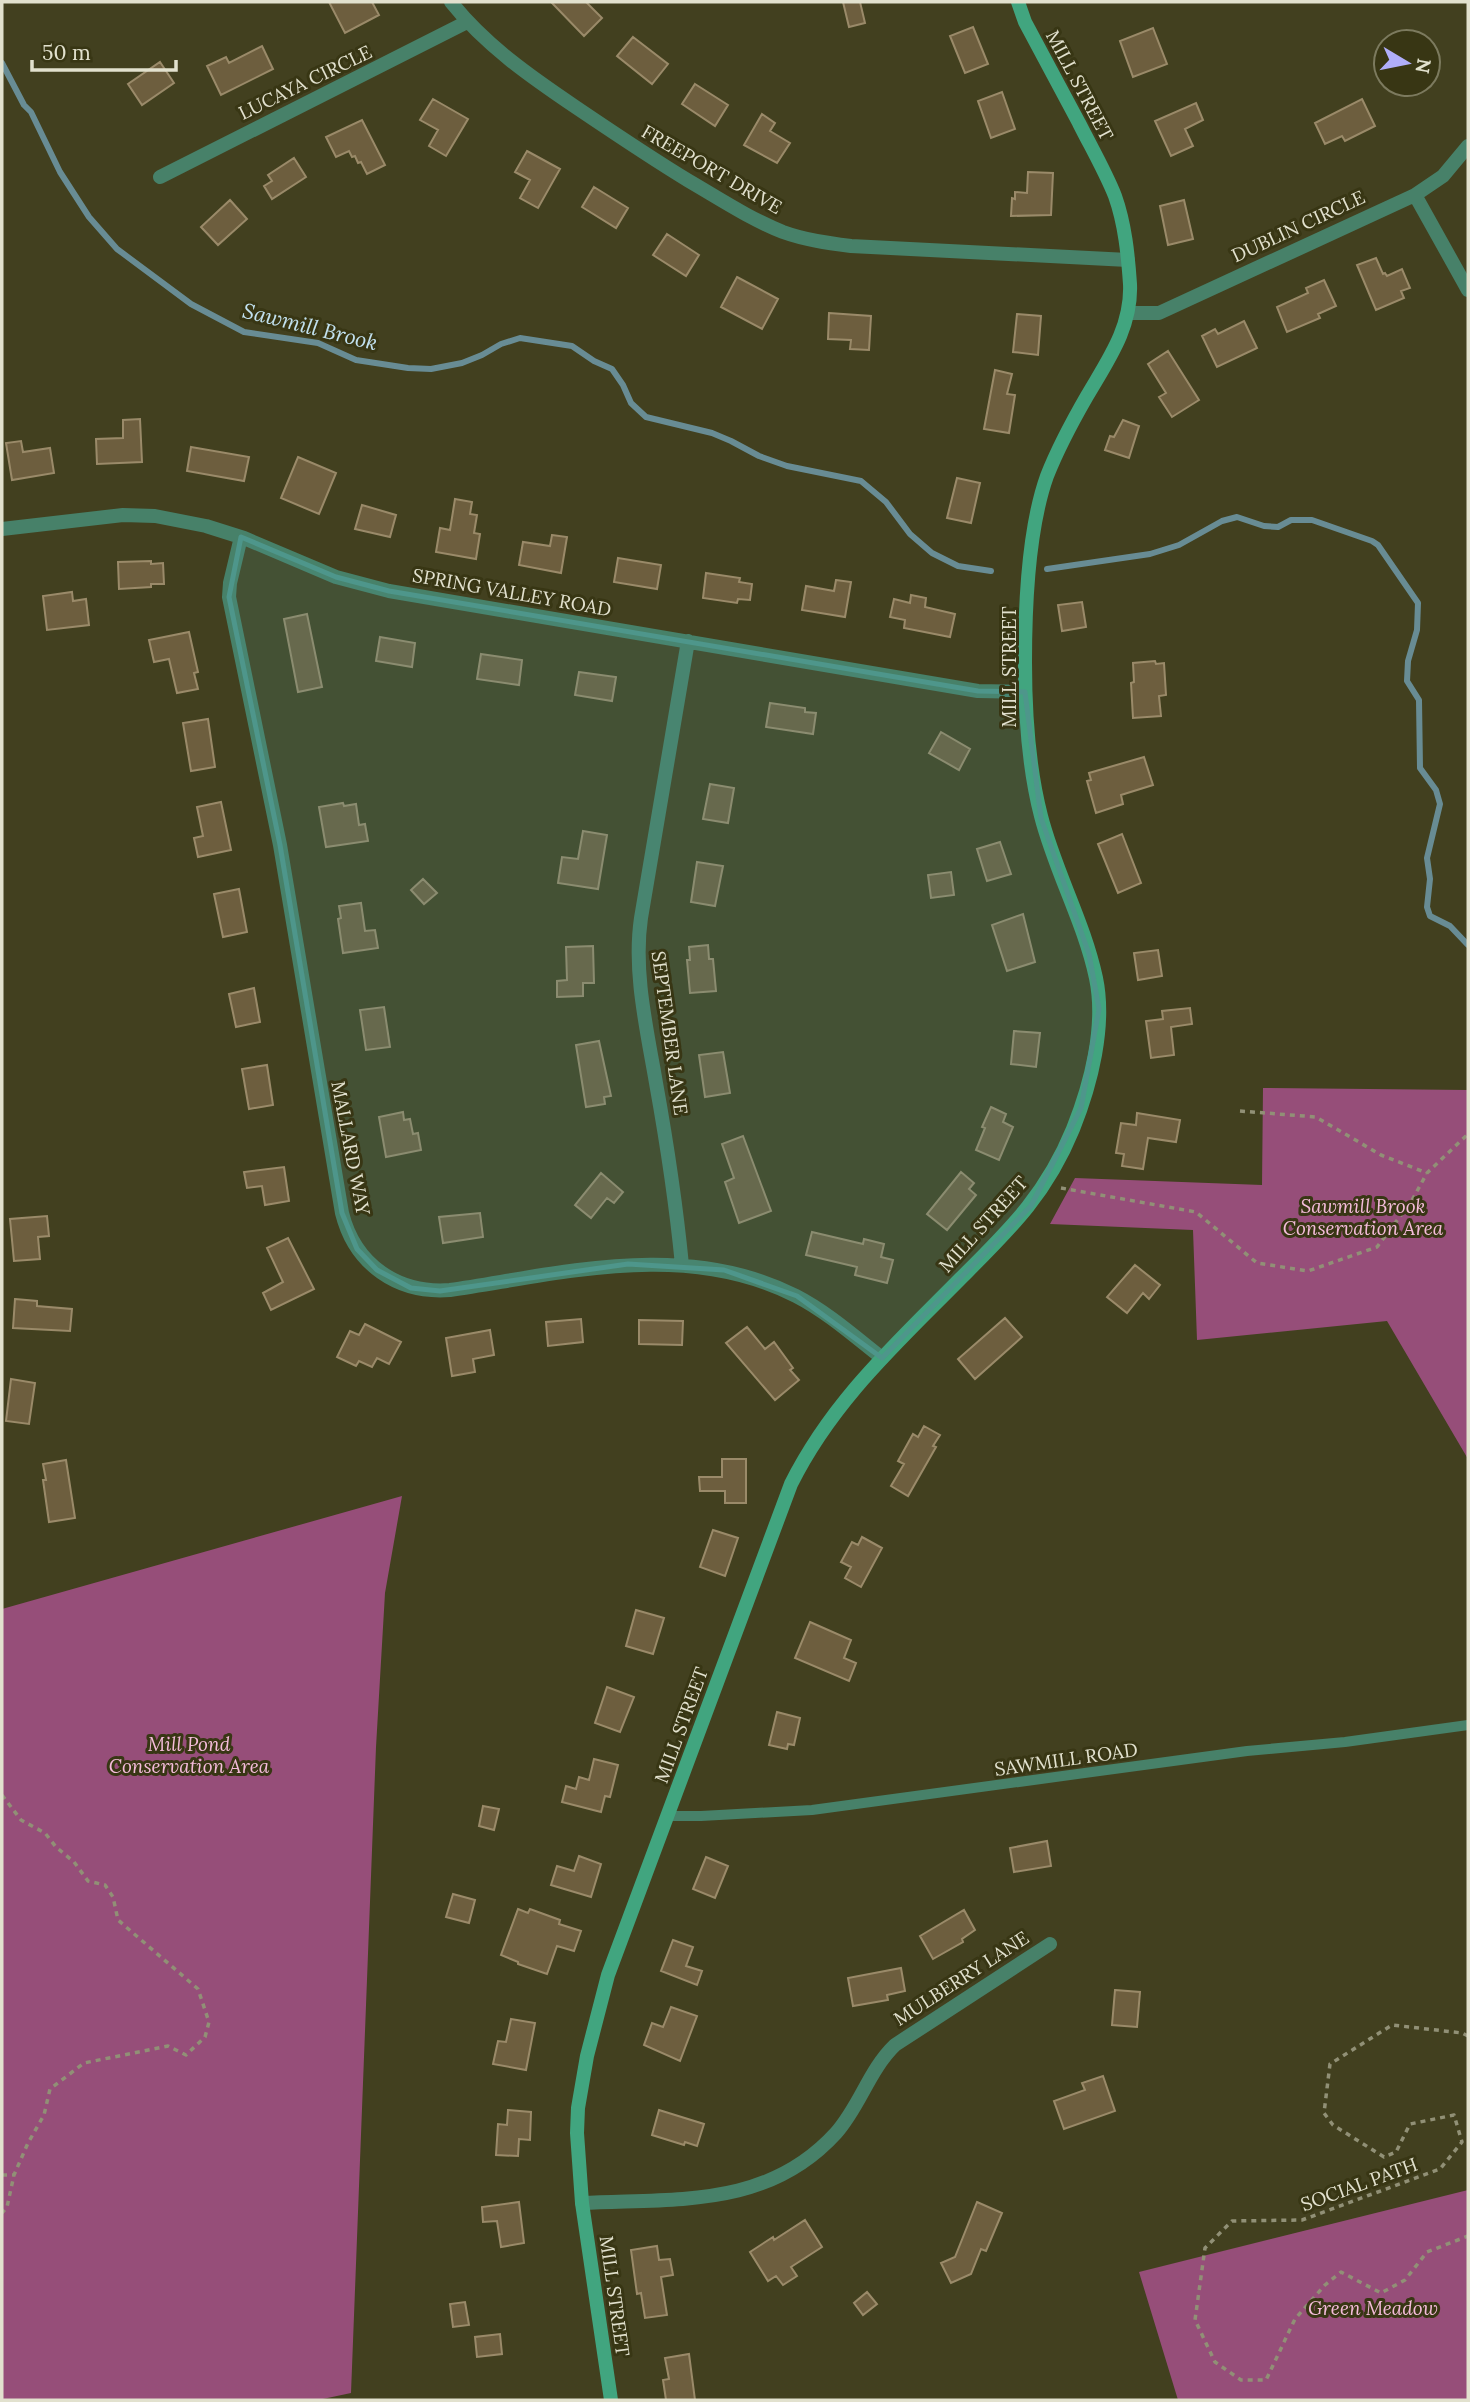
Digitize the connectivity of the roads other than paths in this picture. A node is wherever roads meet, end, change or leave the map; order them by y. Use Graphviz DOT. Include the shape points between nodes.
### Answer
graph roads {
  1 [pos="451,2"];
  2 [pos="1018,2"];
  3 [pos="467,22"];
  4 [pos="1468,146"];
  5 [pos="160,177"];
  6 [pos="1415,195"];
  7 [pos="1128,260"];
  8 [pos="1468,290"];
  9 [pos="1128,313"];
  10 [pos="2,529"];
  11 [pos="241,537"];
  12 [pos="688,641"];
  13 [pos="1025,692"];
  14 [pos="682,1265"];
  15 [pos="882,1358"];
  16 [pos="1468,1725"];
  17 [pos="668,1816"];
  18 [pos="1050,1944"];
  19 [pos="582,2203"];
  20 [pos="611,2400"];
  1 -- 3 [label="street, FREEPORT DRIVE"];
  2 -- 7 [label="street, MILL STREET" via="1115,196"];
  3 -- 5 [label="street, LUCAYA CIRCLE"];
  3 -- 7 [label="street, FREEPORT DRIVE" via="545,86 645,154 783,232 851,246"];
  4 -- 6 [label="street, DUBLIN CIRCLE" via="1443,176"];
  6 -- 8 [label="street"];
  6 -- 9 [label="street, DUBLIN CIRCLE" via="1158,313"];
  7 -- 9 [label="street, MILL STREET"];
  9 -- 13 [label="street, MILL STREET" via="1120,338 1065,436 1043,489 1027,597"];
  10 -- 11 [label="street, SPRING VALLEY ROAD" via="148,515"];
  11 -- 12 [label="street, SPRING VALLEY ROAD" via="336,577 389,591"];
  11 -- 14 [label="street, MALLARD WAY" via="229,601 280,845 342,1213 357,1249 385,1276 430,1291 628,1264"];
  12 -- 13 [label="street, SPRING VALLEY ROAD" via="978,691"];
  12 -- 14 [label="street, SEPTEMBER LANE" via="638,946"];
  13 -- 15 [label="street, MILL STREET" via="1041,818 1089,954 1098,995 1087,1086 1073,1128 1045,1185 1014,1224"];
  14 -- 15 [label="street, MALLARD WAY" via="744,1275 797,1296"];
  15 -- 17 [label="street, MILL STREET" via="819,1433 791,1484"];
  16 -- 17 [label="lane, SAWMILL ROAD" via="812,1810"];
  17 -- 19 [label="street, MILL STREET" via="608,1975 587,2056 577,2133"];
  18 -- 19 [label="street, MULBERRY LANE" via="895,2045 879,2062 837,2131 791,2170 738,2192"];
  19 -- 20 [label="street, MILL STREET"];
}
